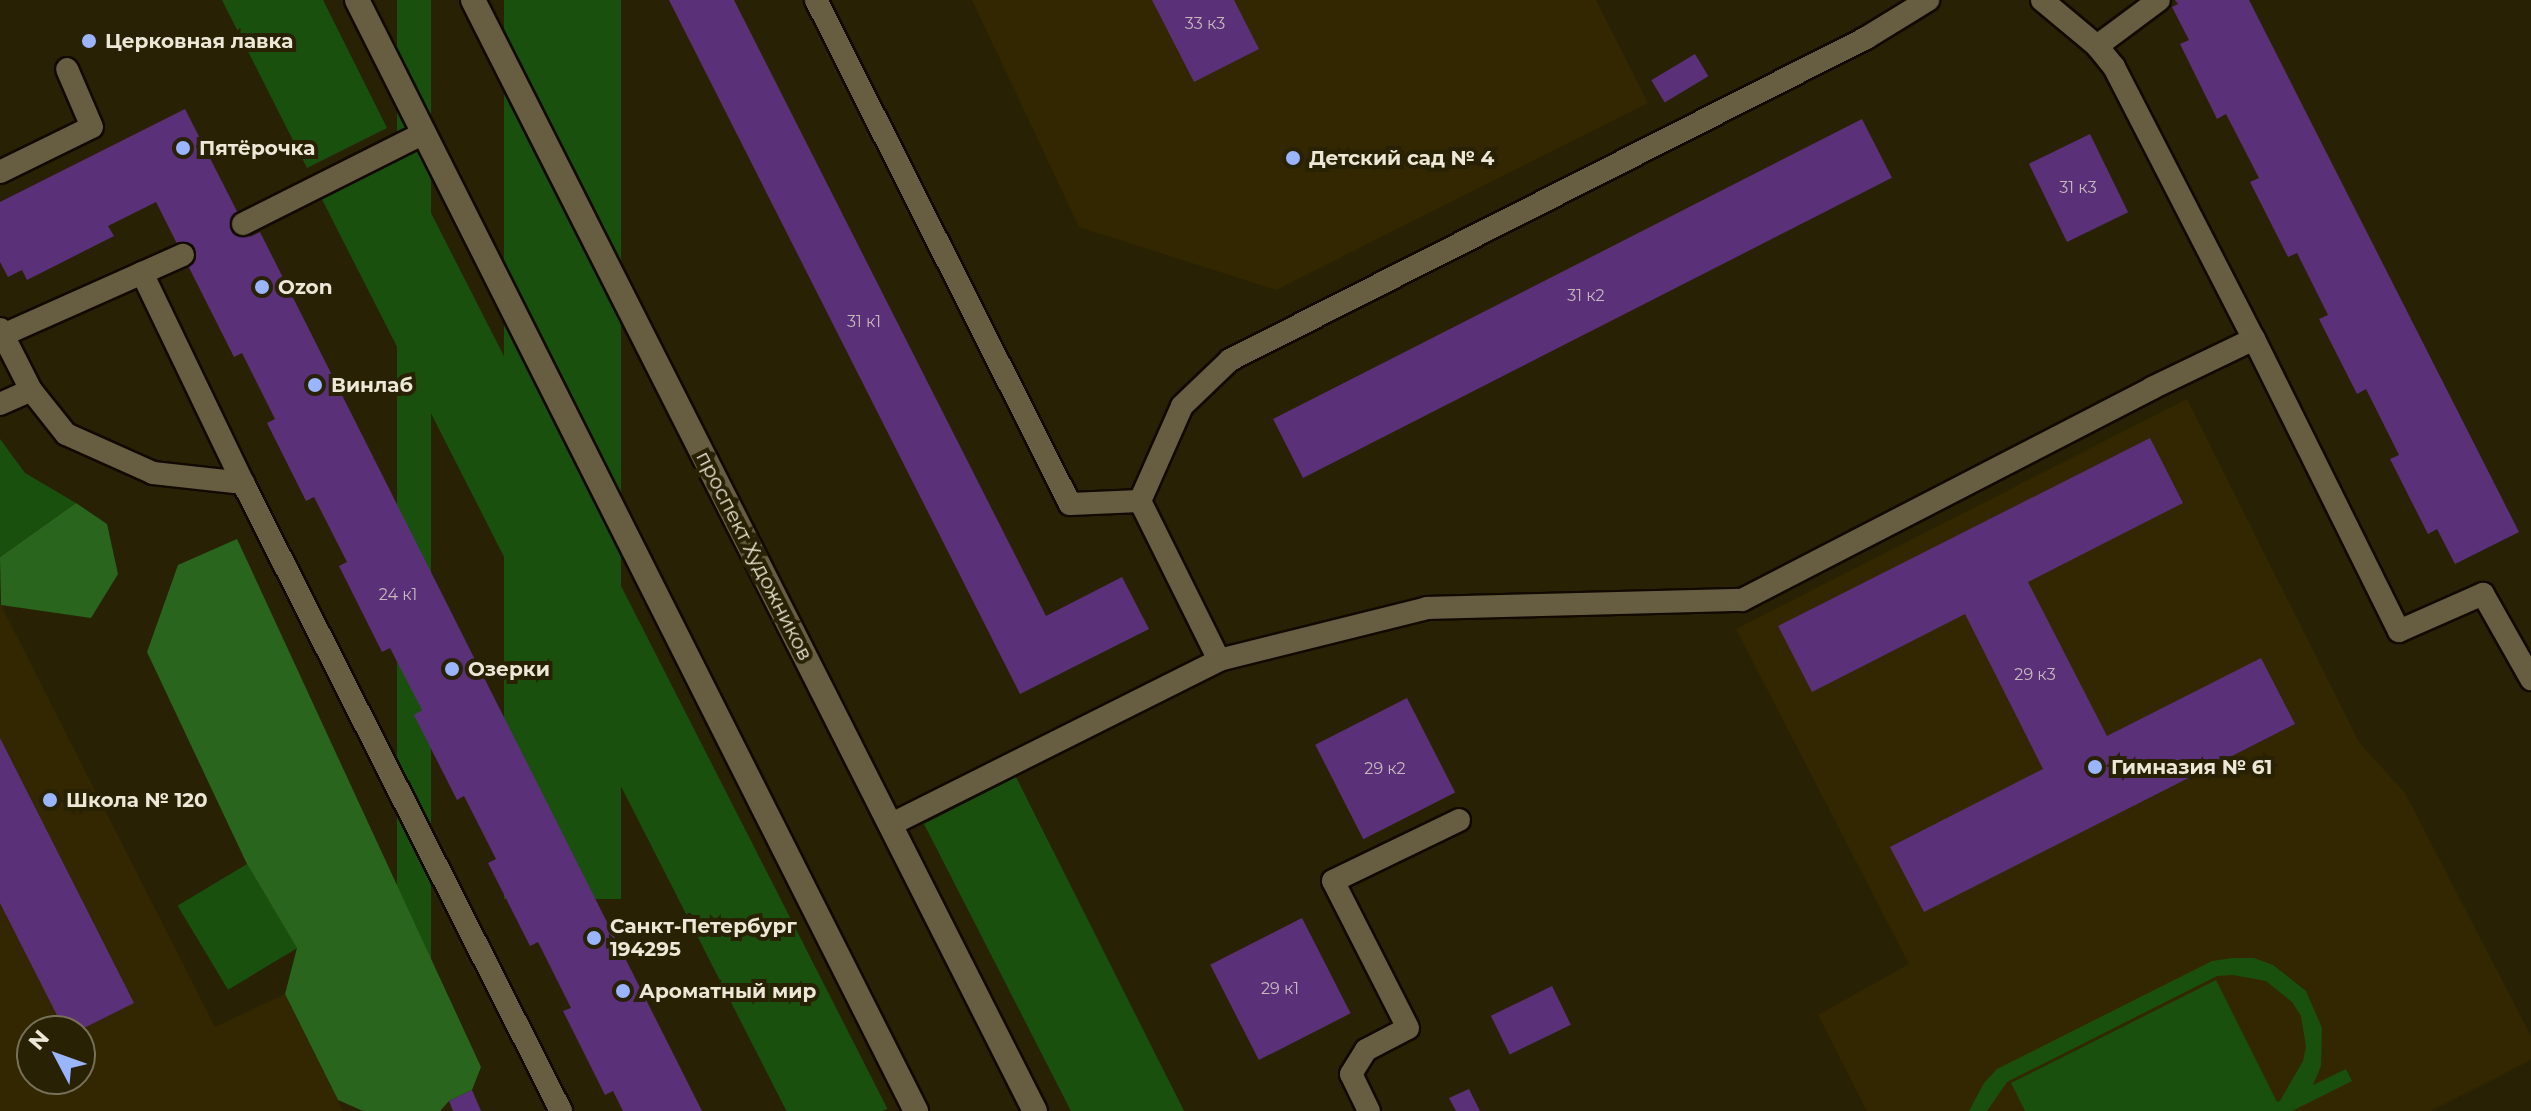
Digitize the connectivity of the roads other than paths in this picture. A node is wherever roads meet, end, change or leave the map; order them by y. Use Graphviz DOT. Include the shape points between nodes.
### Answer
graph roads {
  1 [pos="357,0"];
  2 [pos="473,0"];
  3 [pos="816,0"];
  4 [pos="1928,0"];
  5 [pos="2042,0"];
  6 [pos="2159,0"];
  7 [pos="2097,46"];
  8 [pos="67,69"];
  9 [pos="424,133"];
  10 [pos="0,172"];
  11 [pos="243,224"];
  12 [pos="183,255"];
  13 [pos="142,273"];
  14 [pos="2,332"];
  15 [pos="2254,339"];
  16 [pos="31,390"];
  17 [pos="0,404"];
  18 [pos="243,483"];
  19 [pos="1140,501"];
  20 [pos="1219,660"];
  21 [pos="2531,679"];
  22 [pos="1459,820"];
  23 [pos="890,825"];
  24 [pos="561,1111"];
  25 [pos="916,1111"];
  26 [pos="1035,1111"];
  27 [pos="1369,1111"];
  1 -- 9 [label="street"];
  2 -- 23 [label="street, проспект Художников"];
  3 -- 19 [label="lane" via="1070,504"];
  4 -- 19 [label="lane" via="1866,38 1230,360 1182,406"];
  5 -- 7 [label="lane"];
  6 -- 7 [label="lane"];
  7 -- 15 [label="lane" via="2114,67"];
  8 -- 10 [label="lane" via="92,127"];
  9 -- 11 [label="lane"];
  9 -- 25 [label="street"];
  12 -- 13 [label="lane"];
  13 -- 14 [label="lane"];
  13 -- 18 [label="lane"];
  14 -- 16 [label="lane"];
  15 -- 20 [label="lane" via="1742,600 1427,608"];
  15 -- 21 [label="lane" via="2399,631 2483,594"];
  16 -- 17 [label="lane"];
  16 -- 18 [label="lane" via="66,434 153,473"];
  18 -- 24 [label="lane"];
  19 -- 20 [label="lane"];
  20 -- 23 [label="lane"];
  22 -- 27 [label="lane" via="1333,881 1408,1028 1366,1050 1351,1074"];
  23 -- 26 [label="street, проспект Художников"];
}
